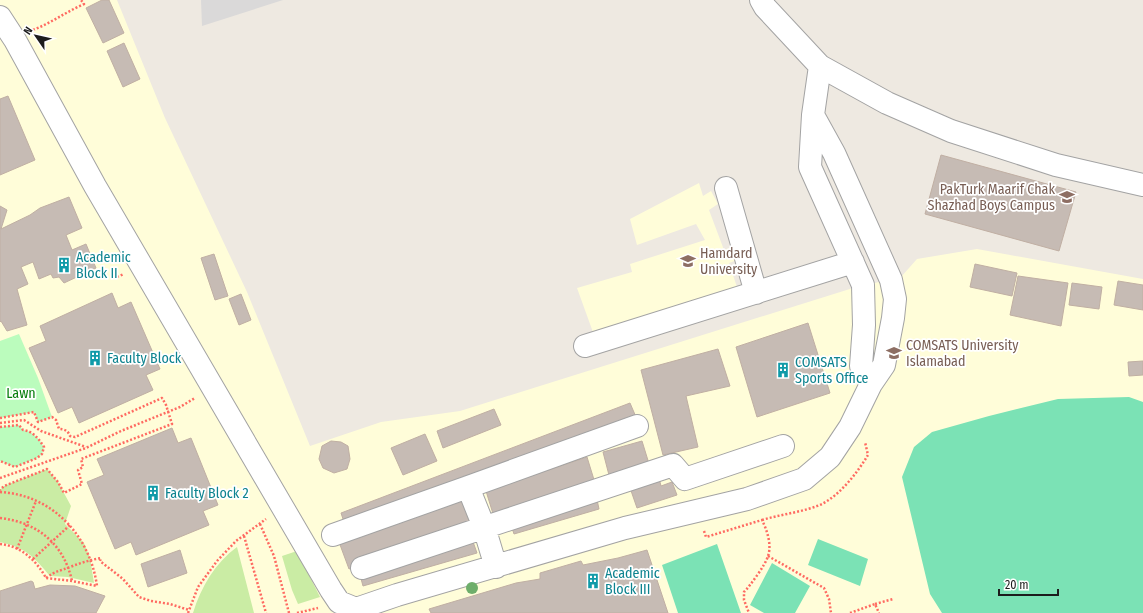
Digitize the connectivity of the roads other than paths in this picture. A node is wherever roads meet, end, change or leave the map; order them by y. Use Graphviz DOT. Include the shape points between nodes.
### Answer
graph roads {
  1 [pos="761,0"];
  2 [pos="0,17"];
  3 [pos="820,66"];
  4 [pos="813,115"];
  5 [pos="1143,185"];
  6 [pos="726,188"];
  7 [pos="852,262"];
  8 [pos="756,293"];
  9 [pos="585,346"];
  10 [pos="871,384"];
  11 [pos="637,426"];
  12 [pos="784,446"];
  13 [pos="468,487"];
  14 [pos="484,527"];
  15 [pos="333,535"];
  16 [pos="496,567"];
  17 [pos="362,568"];
  1 -- 3 [label="street"];
  2 -- 16 [label="street" via="21,36 95,186 339,602 356,609"];
  3 -- 4 [label="street"];
  3 -- 5 [label="street" via="887,103 950,131 1056,165"];
  4 -- 7 [label="street" via="810,167"];
  4 -- 10 [label="street" via="834,153 891,280 895,299 893,318 884,364"];
  6 -- 8 [label="street"];
  7 -- 8 [label="street"];
  7 -- 10 [label="street" via="863,285 864,326 861,366"];
  8 -- 9 [label="street"];
  10 -- 16 [label="street" via="850,427 830,457 804,479 747,499 625,528"];
  11 -- 13 [label="street"];
  12 -- 14 [label="street" via="685,479 673,465"];
  13 -- 14 [label="street"];
  13 -- 15 [label="street"];
  14 -- 16 [label="street"];
  14 -- 17 [label="street"];
}
